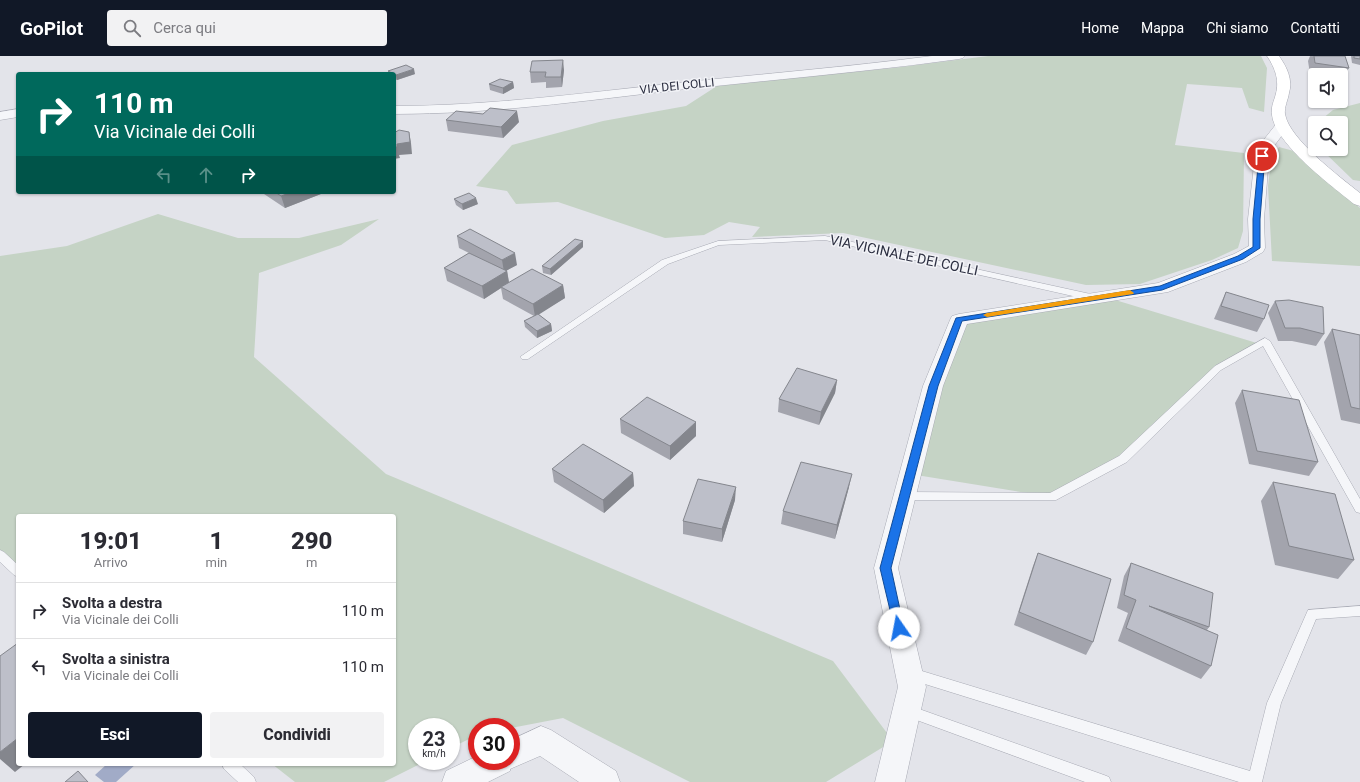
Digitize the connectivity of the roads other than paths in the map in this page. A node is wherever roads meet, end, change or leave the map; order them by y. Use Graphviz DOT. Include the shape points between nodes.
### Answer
graph roads {
  1 [pos="959,56"];
  2 [pos="1274,56"];
  3 [pos="396,110"];
  4 [pos="16,113"];
  5 [pos="0,116"];
  6 [pos="1282,126"];
  7 [pos="1360,201"];
  8 [pos="1097,298"];
  9 [pos="525,357"];
  10 [pos="905,496"];
  11 [pos="1360,509"];
  12 [pos="0,556"];
  13 [pos="16,570"];
  14 [pos="1360,611"];
  15 [pos="908,672"];
  16 [pos="906,710"];
  17 [pos="520,750"];
  18 [pos="232,766"];
  19 [pos="481,770"];
  20 [pos="1255,781"];
  21 [pos="249,782"];
  22 [pos="457,782"];
  23 [pos="605,782"];
  24 [pos="890,782"];
  25 [pos="1104,782"];
  1 -- 3 [label="street, VIA DEI COLLI" via="858,69 495,106 446,110"];
  2 -- 6 [label="main road" via="1283,77 1284,87 1278,109"];
  4 -- 5 [label="street"];
  6 -- 7 [label="main road" via="1302,150"];
  6 -- 8 [label="street, VIA VICINALE DEI COLLI" via="1262,156 1256,219 1257,248 1240,258 1162,288"];
  8 -- 9 [label="lane, VIA VICINALE DEI COLLI" via="825,238 718,243 664,262"];
  8 -- 10 [label="street, VIA VICINALE DEI COLLI" via="959,320 933,386"];
  10 -- 11 [label="lane" via="1052,497 1123,459 1218,368 1265,341"];
  10 -- 15 [label="street, VIA VICINALE DEI COLLI" via="886,568"];
  12 -- 13 [label="lane"];
  14 -- 20 [label="lane" via="1312,614 1274,703"];
  15 -- 16 [label="street, VIA VICINALE DEI COLLI" via="912,687"];
  15 -- 20 [label="lane"];
  16 -- 24 [label="street, VIA VICINALE DEI COLLI"];
  16 -- 25 [label="lane"];
  17 -- 23 [label="street" via="541,740"];
  18 -- 21 [label="lane"];
  19 -- 22 [label="street"];
}
